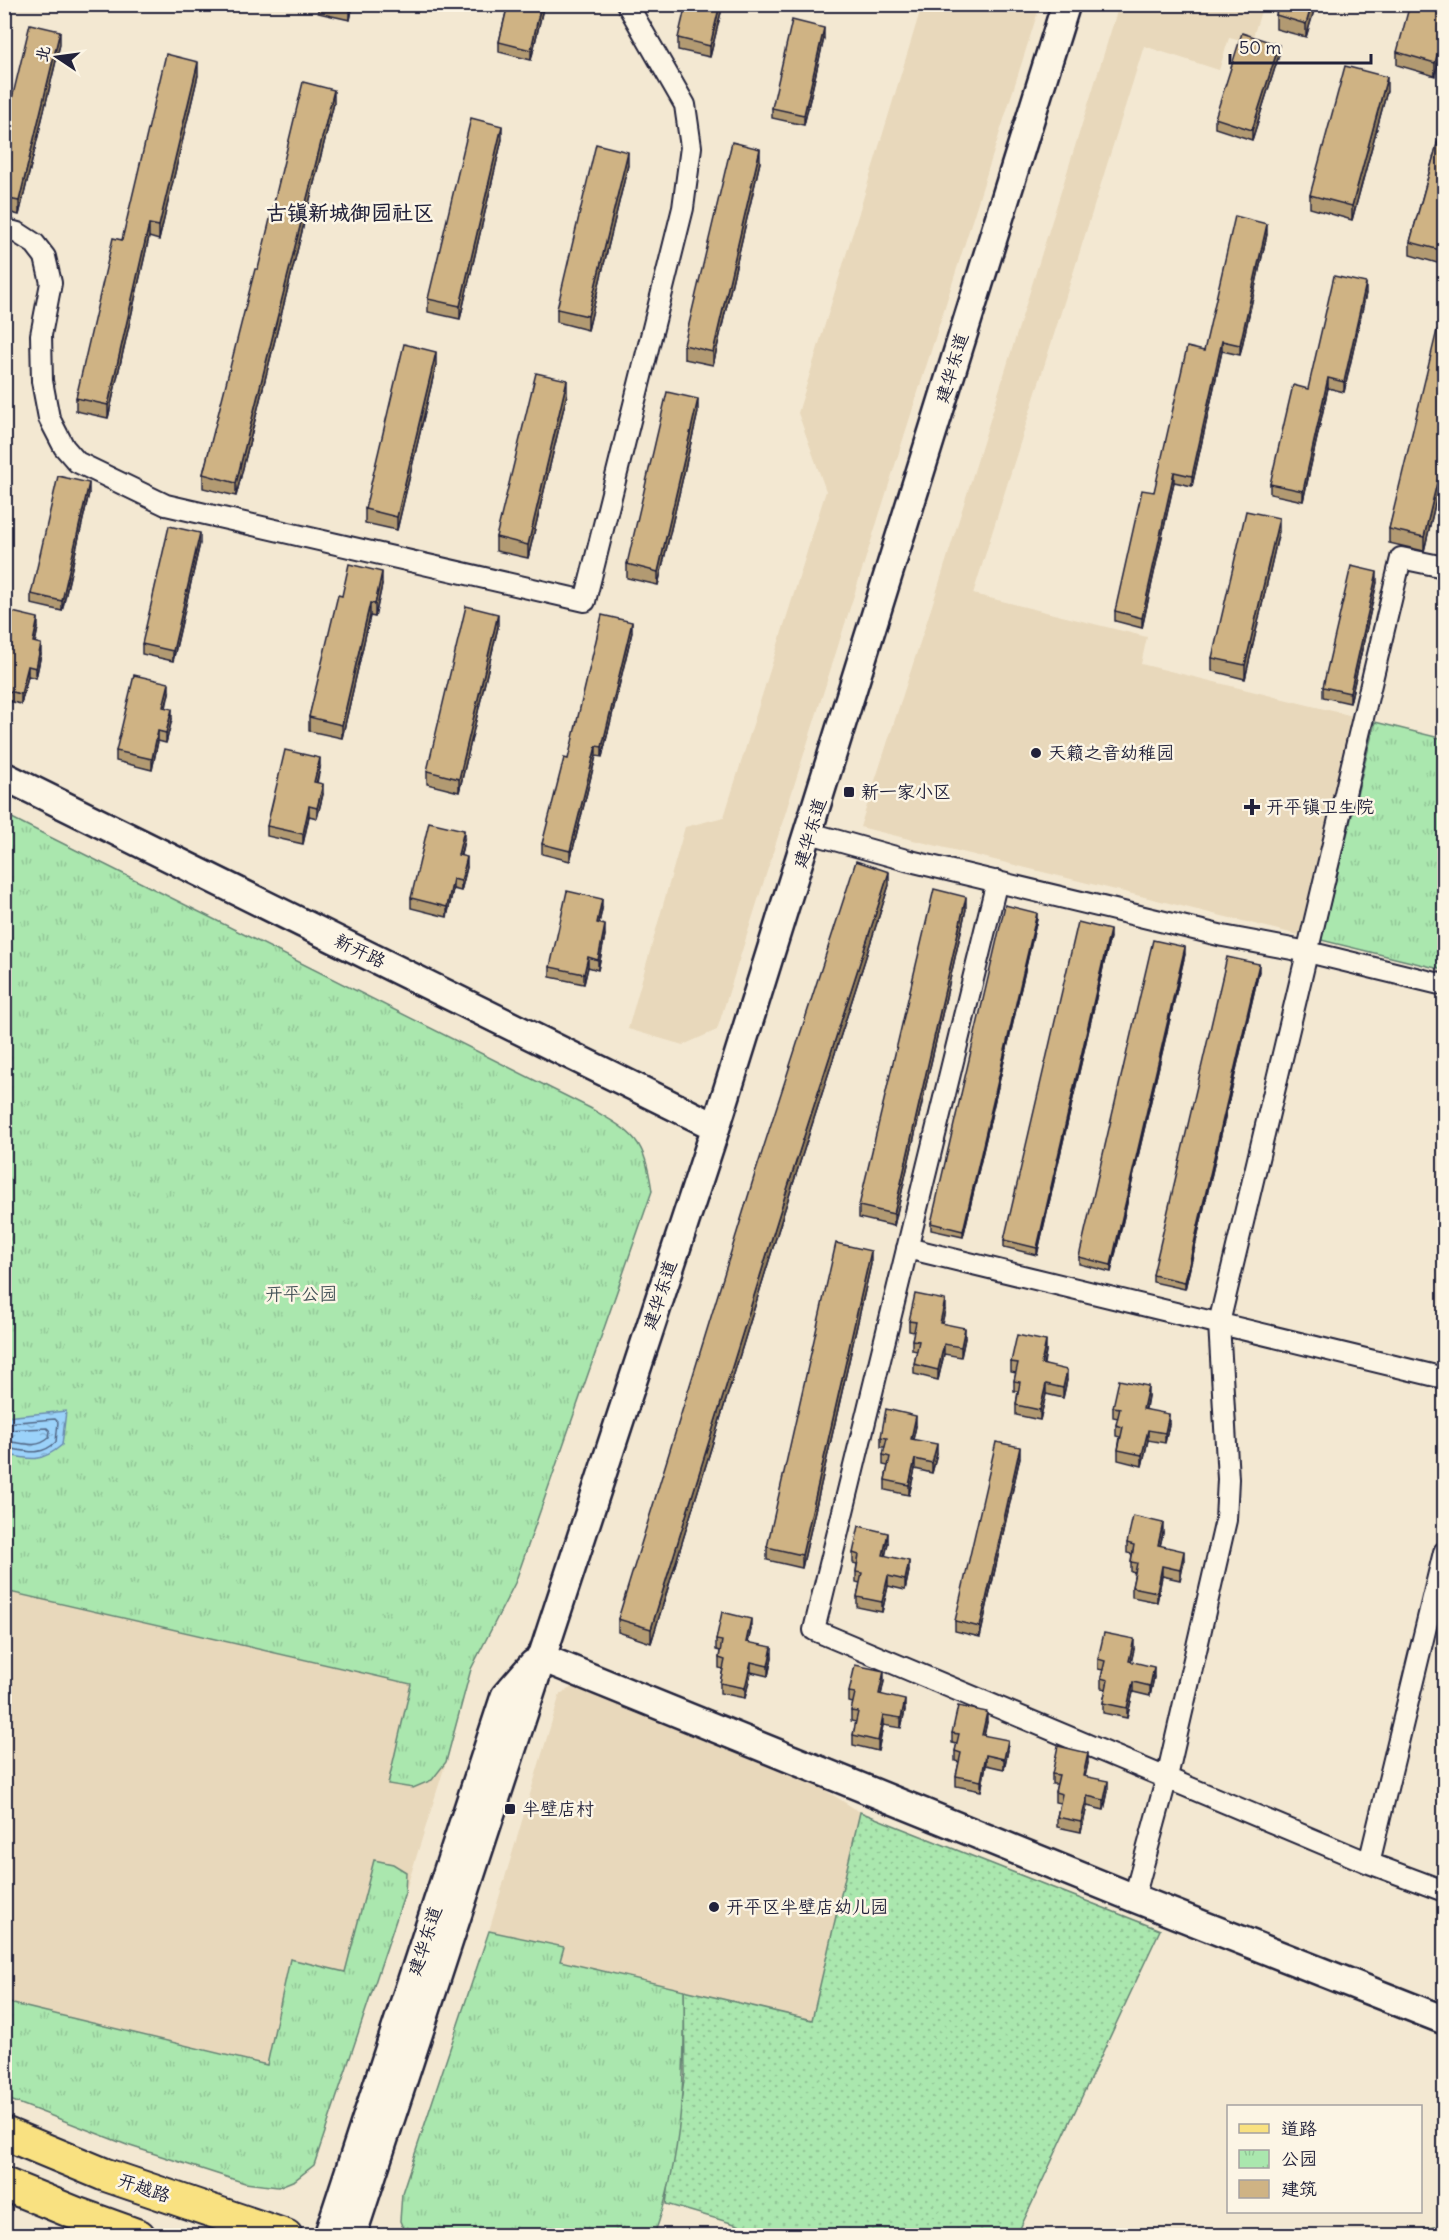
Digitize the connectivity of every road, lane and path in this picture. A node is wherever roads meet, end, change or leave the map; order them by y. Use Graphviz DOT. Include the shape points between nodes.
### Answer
graph roads {
  1 [pos="627,4"];
  2 [pos="1066,4"];
  3 [pos="4,230"];
  4 [pos="1444,567"];
  5 [pos="4,776"];
  6 [pos="810,833"];
  7 [pos="997,881"];
  8 [pos="1308,952"];
  9 [pos="1444,985"];
  10 [pos="716,1127"];
  11 [pos="907,1248"];
  12 [pos="1219,1323"];
  13 [pos="1444,1378"];
  14 [pos="1444,1552"];
  15 [pos="540,1657"];
  16 [pos="1167,1777"];
  17 [pos="1369,1863"];
  18 [pos="1444,1891"];
  19 [pos="1134,1898"];
  20 [pos="1444,2020"];
  21 [pos="4,2133"];
  22 [pos="4,2184"];
  23 [pos="139,2235"];
  24 [pos="286,2235"];
  25 [pos="328,2235"];
  26 [pos="352,2235"];
  1 -- 3 [label="street" via="685,105 692,147 683,208 585,601 166,505 77,462 49,418 42,381 41,335 51,283 45,257 35,244 18,233"];
  2 -- 6 [label="main road, 建华东道"];
  4 -- 8 [label="street" via="1401,558"];
  5 -- 10 [label="main road, 新开路"];
  6 -- 7 [label="street"];
  6 -- 10 [label="main road, 建华东道"];
  7 -- 8 [label="street" via="1223,936"];
  7 -- 11 [label="street"];
  8 -- 9 [label="street"];
  8 -- 12 [label="street"];
  10 -- 15 [label="main road, 建华东道"];
  11 -- 12 [label="street"];
  11 -- 16 [label="street" via="814,1630"];
  12 -- 13 [label="street"];
  12 -- 16 [label="street" via="1228,1479 1226,1520"];
  14 -- 17 [label="street"];
  15 -- 19 [label="main road"];
  15 -- 25 [label="main road, 建华东道" via="506,1696"];
  15 -- 26 [label="main road, 建华东道"];
  16 -- 17 [label="street"];
  16 -- 19 [label="street"];
  17 -- 18 [label="street"];
  19 -- 20 [label="main road"];
  21 -- 24 [label="main road, 开越路" via="103,2174"];
  22 -- 23 [label="main road"];
}
